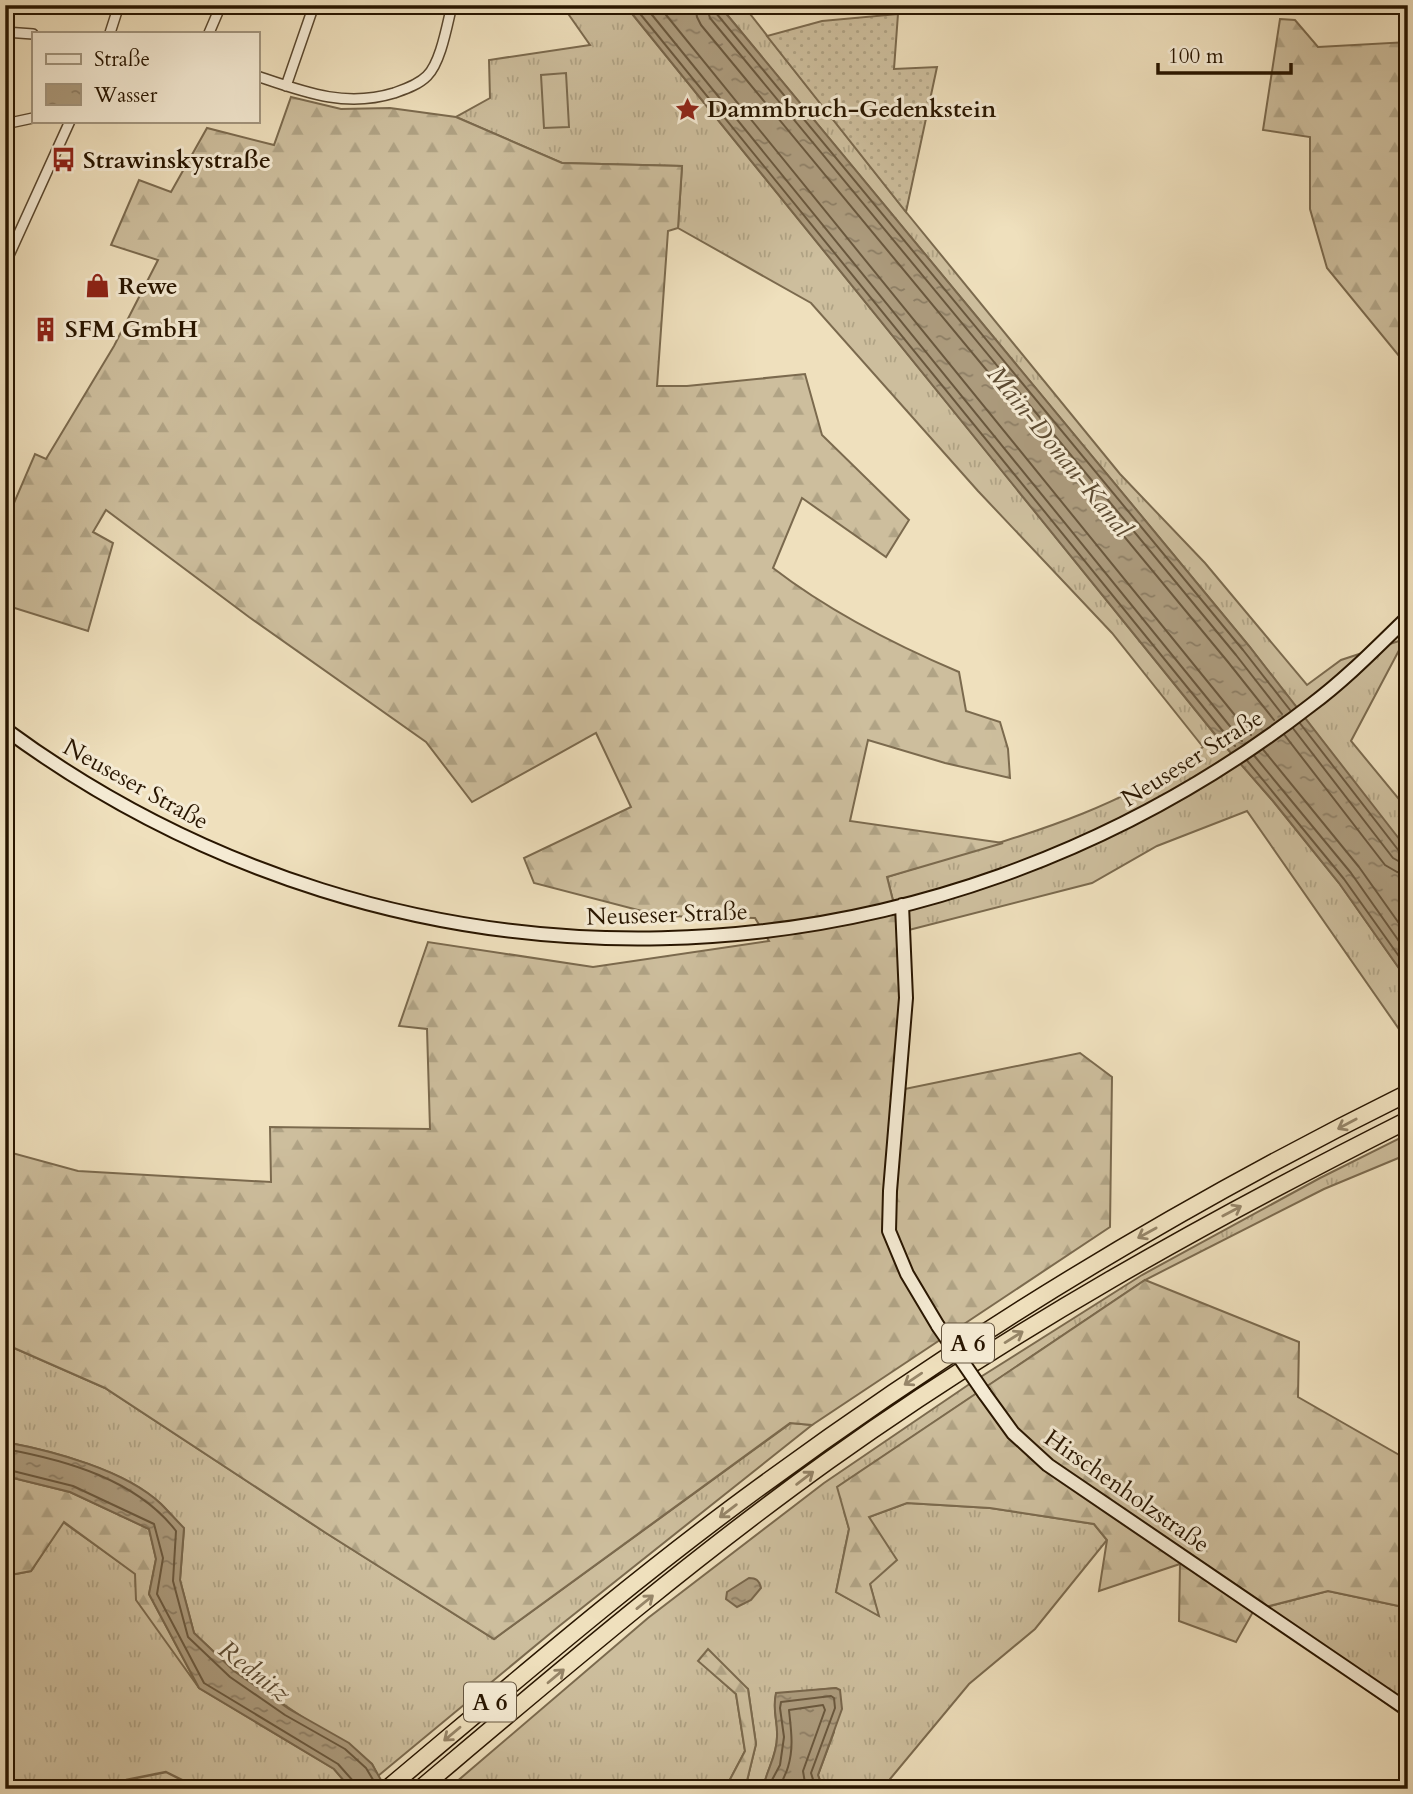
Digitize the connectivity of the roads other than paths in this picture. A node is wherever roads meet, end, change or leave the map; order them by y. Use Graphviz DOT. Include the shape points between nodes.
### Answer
graph roads {
  1 [pos="119,5"];
  2 [pos="221,5"];
  3 [pos="314,5"];
  4 [pos="452,5"];
  5 [pos="5,32"];
  6 [pos="110,32"];
  7 [pos="208,32"];
  8 [pos="32,34"];
  9 [pos="259,77"];
  10 [pos="286,86"];
  11 [pos="32,118"];
  12 [pos="71,122"];
  13 [pos="5,124"];
  14 [pos="5,264"];
  15 [pos="1408,617"];
  16 [pos="5,729"];
  17 [pos="902,905"];
  18 [pos="1408,1093"];
  19 [pos="1408,1120"];
  20 [pos="1408,1710"];
  21 [pos="425,1784"];
  22 [pos="387,1789"];
  1 -- 6 [label="street"];
  2 -- 7 [label="street"];
  3 -- 10 [label="street"];
  4 -- 10 [label="street" via="436,63 411,87 349,100"];
  5 -- 8 [label="street"];
  9 -- 10 [label="street"];
  11 -- 13 [label="street"];
  12 -- 14 [label="street"];
  15 -- 17 [label="main road, Neuseser Straße" via="1321,698 1214,774 1157,807 1099,837 997,877"];
  16 -- 17 [label="main road, Neuseser Straße" via="94,789 207,847 302,884 424,917 558,936 665,940 794,928"];
  17 -- 20 [label="main road, Hirschenholzstraße, bridge" via="906,998 889,1231 907,1274 938,1326 1013,1433 1048,1465"];
  18 -- 22 [label="highway, A 6, one-way" via="1134,1240 924,1371 698,1533"];
  21 -- 19 [label="highway, A 6, one-way" via="708,1552 888,1420 1129,1267"];
}
